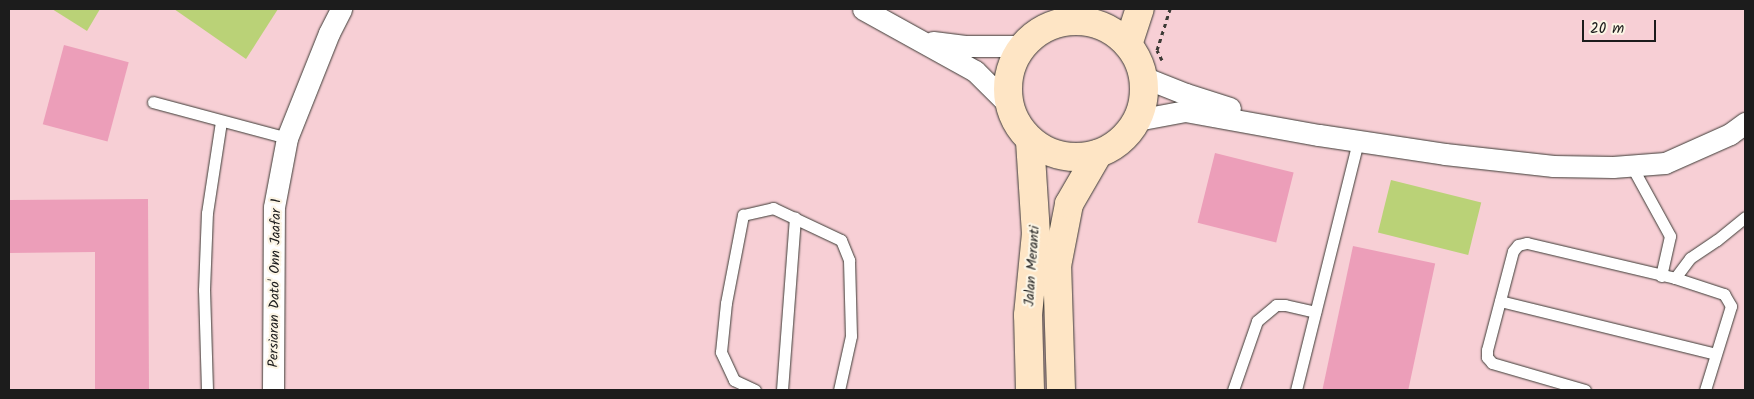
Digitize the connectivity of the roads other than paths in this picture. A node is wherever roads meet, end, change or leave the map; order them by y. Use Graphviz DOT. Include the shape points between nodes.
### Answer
graph roads {
  1 [pos="341,9"];
  2 [pos="863,9"];
  3 [pos="1140,9"];
  4 [pos="1076,15"];
  5 [pos="925,41"];
  6 [pos="1128,45"];
  7 [pos="1022,46"];
  8 [pos="1143,77"];
  9 [pos="153,102"];
  10 [pos="1009,105"];
  11 [pos="1137,120"];
  12 [pos="221,121"];
  13 [pos="1745,123"];
  14 [pos="1319,135"];
  15 [pos="286,138"];
  16 [pos="1030,141"];
  17 [pos="1358,141"];
  18 [pos="1098,154"];
  19 [pos="1631,165"];
  20 [pos="795,217"];
  21 [pos="1745,217"];
  22 [pos="1660,276"];
  23 [pos="1675,278"];
  24 [pos="1500,301"];
  25 [pos="1315,312"];
  26 [pos="1716,354"];
  27 [pos="207,390"];
  28 [pos="274,390"];
  29 [pos="755,390"];
  30 [pos="782,390"];
  31 [pos="838,390"];
  32 [pos="1030,390"];
  33 [pos="1061,390"];
  34 [pos="1233,390"];
  35 [pos="1296,390"];
  36 [pos="1585,390"];
  37 [pos="1706,390"];
  1 -- 15 [label="street, Persiaran Dato' Onn Jaafar 1" via="328,33"];
  2 -- 5 [label="street"];
  3 -- 6 [label="street"];
  4 -- 6 [label="street" via="1111,30"];
  4 -- 7 [label="street" via="1035,34"];
  5 -- 7 [label="street" via="965,46"];
  5 -- 10 [label="street" via="976,71"];
  6 -- 8 [label="street" via="1138,59"];
  7 -- 10 [label="street" via="1008,80"];
  8 -- 11 [label="street" via="1144,99"];
  8 -- 14 [label="street" via="1186,94"];
  9 -- 12 [label="lane"];
  10 -- 16 [label="street" via="1017,125"];
  11 -- 14 [label="street" via="1185,111"];
  11 -- 18 [label="street" via="1127,135"];
  12 -- 15 [label="lane"];
  12 -- 27 [label="lane" via="207,213 204,290"];
  13 -- 19 [label="street" via="1730,134 1665,163"];
  14 -- 17 [label="street"];
  15 -- 28 [label="street, Persiaran Dato' Onn Jaafar 1" via="274,207"];
  16 -- 18 [label="street" via="1062,157"];
  16 -- 32 [label="street, Jalan Meranti" via="1036,234 1028,315"];
  17 -- 19 [label="street" via="1553,166"];
  17 -- 25 [label="lane"];
  18 -- 33 [label="street, Jalan Meranti" via="1070,204 1057,266"];
  19 -- 22 [label="lane" via="1670,236"];
  20 -- 29 [label="lane" via="773,208 743,216 726,303 722,352 734,380"];
  20 -- 30 [label="lane"];
  20 -- 31 [label="lane" via="841,240 849,260 851,336"];
  21 -- 23 [label="lane" via="1690,258"];
  22 -- 23 [label="lane"];
  22 -- 24 [label="lane" via="1527,242 1513,251"];
  23 -- 26 [label="lane" via="1724,294 1731,306"];
  24 -- 26 [label="lane"];
  24 -- 36 [label="lane" via="1487,350 1487,357 1492,363"];
  25 -- 34 [label="lane" via="1276,305 1257,321"];
  25 -- 35 [label="lane"];
  26 -- 37 [label="lane"];
}
